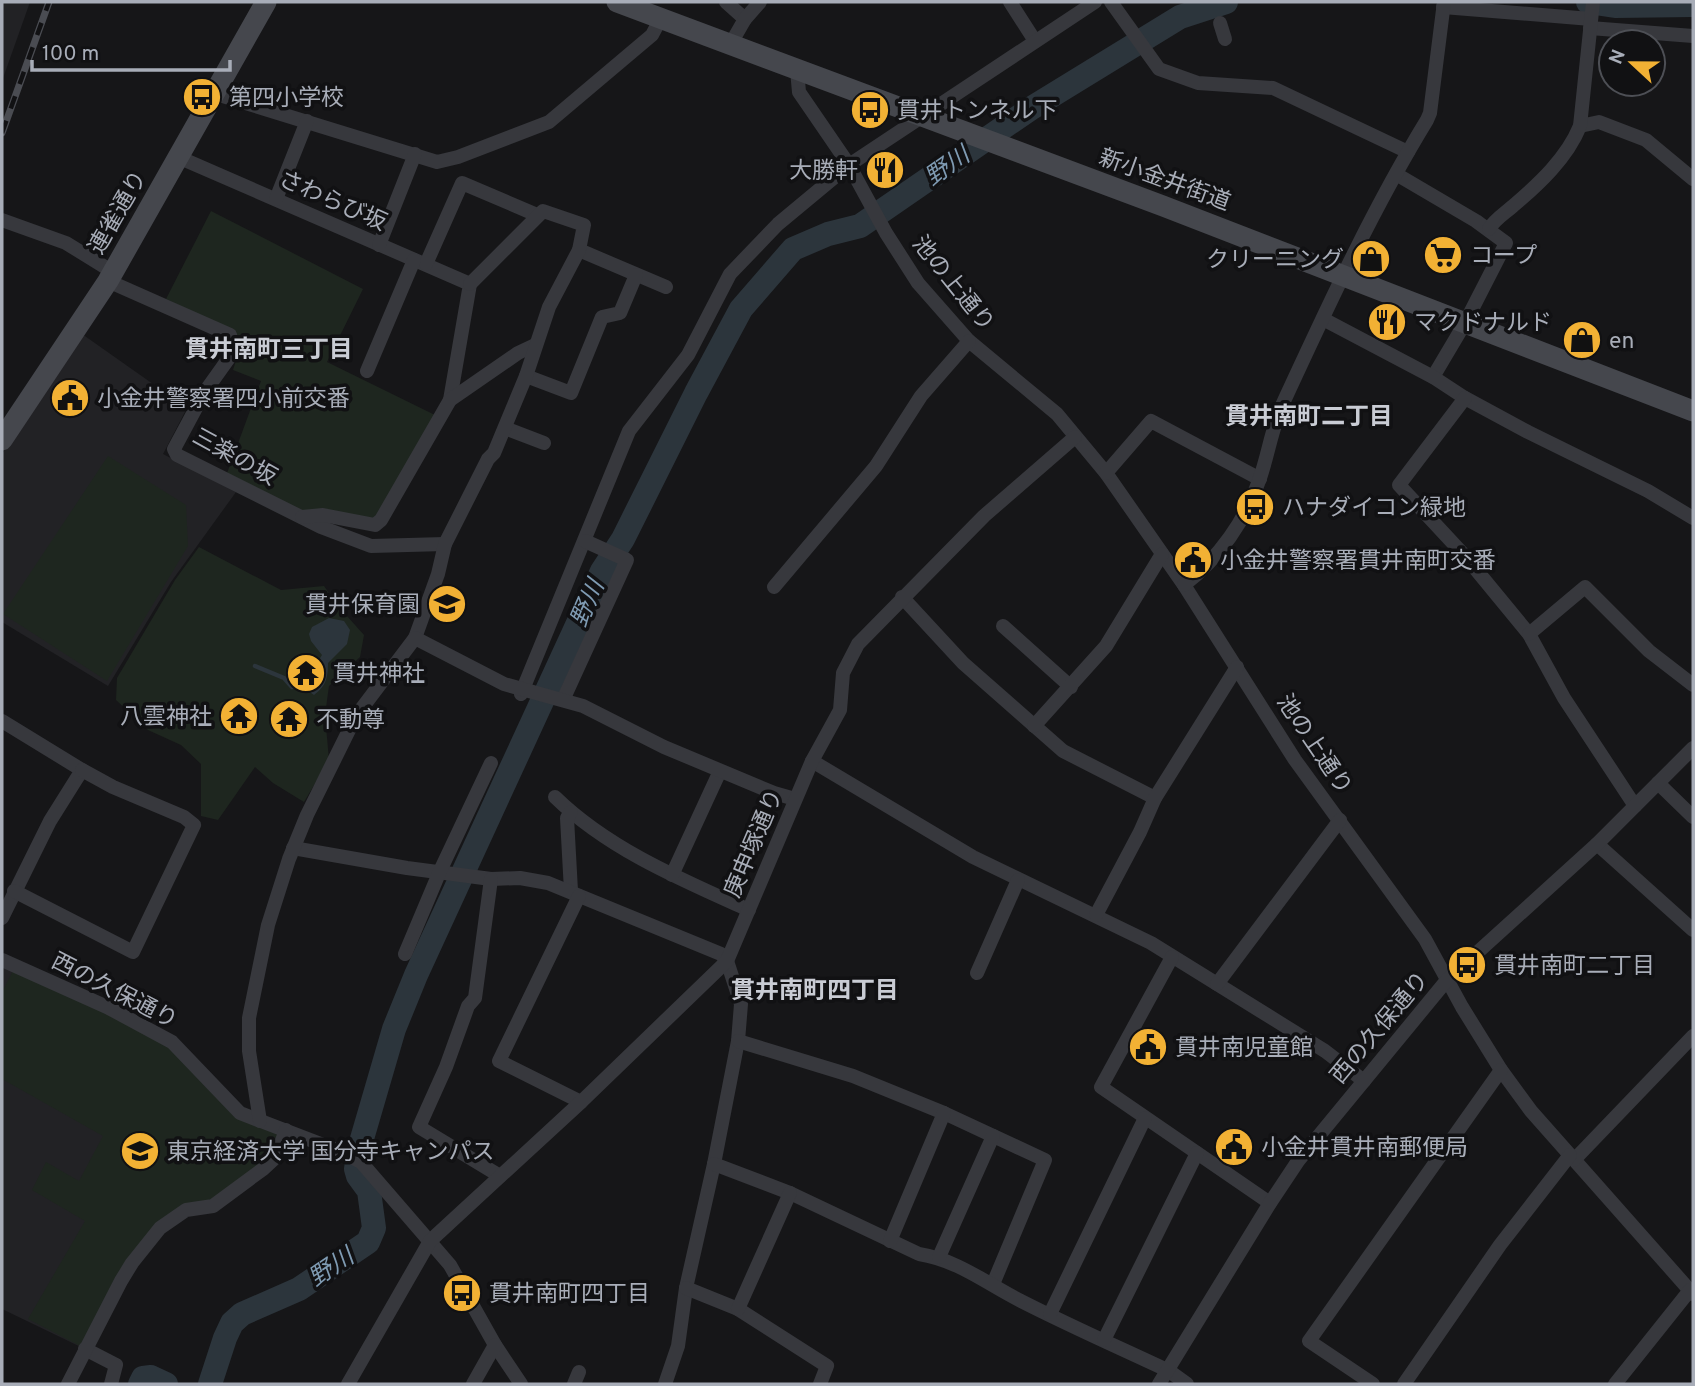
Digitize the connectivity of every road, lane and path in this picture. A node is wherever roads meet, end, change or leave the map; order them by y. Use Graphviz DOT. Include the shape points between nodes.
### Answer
graph roads {
  1 [pos="266,2"];
  2 [pos="617,2"];
  3 [pos="726,2"];
  4 [pos="760,2"];
  5 [pos="1010,2"];
  6 [pos="1095,2"];
  7 [pos="1111,2"];
  8 [pos="1444,4"];
  9 [pos="1525,7"];
  10 [pos="1591,16"];
  11 [pos="661,18"];
  12 [pos="745,19"];
  13 [pos="1220,23"];
  14 [pos="1693,36"];
  15 [pos="1226,39"];
  16 [pos="1035,41"];
  17 [pos="730,45"];
  18 [pos="797,70"];
  19 [pos="213,93"];
  20 [pos="924,116"];
  21 [pos="307,121"];
  22 [pos="1580,126"];
  23 [pos="1408,152"];
  24 [pos="415,154"];
  25 [pos="178,157"];
  26 [pos="849,165"];
  27 [pos="1396,174"];
  28 [pos="1693,180"];
  29 [pos="276,199"];
  30 [pos="537,215"];
  31 [pos="2,220"];
  32 [pos="1489,229"];
  33 [pos="379,245"];
  34 [pos="579,250"];
  35 [pos="420,262"];
  36 [pos="636,275"];
  37 [pos="110,276"];
  38 [pos="1344,276"];
  39 [pos="470,284"];
  40 [pos="666,287"];
  41 [pos="1323,319"];
  42 [pos="1465,323"];
  43 [pos="969,341"];
  44 [pos="536,345"];
  45 [pos="367,371"];
  46 [pos="526,376"];
  47 [pos="1433,377"];
  48 [pos="1465,398"];
  49 [pos="450,400"];
  50 [pos="1693,411"];
  51 [pos="505,428"];
  52 [pos="1075,437"];
  53 [pos="2,440"];
  54 [pos="544,443"];
  55 [pos="1105,473"];
  56 [pos="1260,479"];
  57 [pos="302,517"];
  58 [pos="1693,518"];
  59 [pos="586,541"];
  60 [pos="445,544"];
  61 [pos="1162,554"];
  62 [pos="1184,585"];
  63 [pos="774,587"];
  64 [pos="902,597"];
  65 [pos="1003,626"];
  66 [pos="1529,634"];
  67 [pos="415,638"];
  68 [pos="1237,667"];
  69 [pos="1693,685"];
  70 [pos="1072,687"];
  71 [pos="522,692"];
  72 [pos="563,700"];
  73 [pos="2,721"];
  74 [pos="1034,726"];
  75 [pos="1693,747"];
  76 [pos="812,761"];
  77 [pos="491,763"];
  78 [pos="82,770"];
  79 [pos="720,771"];
  80 [pos="1658,783"];
  81 [pos="555,797"];
  82 [pos="1155,798"];
  83 [pos="796,799"];
  84 [pos="1635,807"];
  85 [pos="571,812"];
  86 [pos="1693,817"];
  87 [pos="1340,820"];
  88 [pos="1597,844"];
  89 [pos="293,848"];
  90 [pos="440,871"];
  91 [pos="672,875"];
  92 [pos="491,879"];
  93 [pos="1018,880"];
  94 [pos="15,891"];
  95 [pos="575,894"];
  96 [pos="749,910"];
  97 [pos="1096,915"];
  98 [pos="2,918"];
  99 [pos="1693,930"];
  100 [pos="405,954"];
  101 [pos="1172,957"];
  102 [pos="2,960"];
  103 [pos="727,961"];
  104 [pos="977,973"];
  105 [pos="1447,980"];
  106 [pos="1217,984"];
  107 [pos="1693,1036"];
  108 [pos="738,1041"];
  109 [pos="1501,1070"];
  110 [pos="1364,1081"];
  111 [pos="581,1102"];
  112 [pos="944,1113"];
  113 [pos="1145,1118"];
  114 [pos="260,1121"];
  115 [pos="286,1130"];
  116 [pos="993,1136"];
  117 [pos="1197,1153"];
  118 [pos="1572,1158"];
  119 [pos="714,1164"];
  120 [pos="500,1176"];
  121 [pos="790,1193"];
  122 [pos="1270,1203"];
  123 [pos="430,1241"];
  124 [pos="890,1241"];
  125 [pos="939,1257"];
  126 [pos="993,1284"];
  127 [pos="686,1288"];
  128 [pos="1691,1292"];
  129 [pos="738,1308"];
  130 [pos="1050,1314"];
  131 [pos="1104,1340"];
  132 [pos="495,1345"];
  133 [pos="85,1349"];
  134 [pos="1168,1371"];
  135 [pos="68,1384"];
  136 [pos="111,1384"];
  137 [pos="348,1384"];
  138 [pos="473,1384"];
  139 [pos="521,1384"];
  140 [pos="665,1384"];
  141 [pos="820,1384"];
  142 [pos="1159,1384"];
  143 [pos="1187,1384"];
  144 [pos="1373,1384"];
  145 [pos="1404,1384"];
  146 [pos="1615,1384"];
  1 -- 19 [label="main road, 連雀通り"];
  2 -- 11 [label="main road, 新小金井街道"];
  3 -- 12 [label="street"];
  4 -- 12 [label="street"];
  5 -- 16 [label="street"];
  6 -- 16 [label="street"];
  7 -- 23 [label="street" via="1159,69 1198,83 1273,88"];
  8 -- 9 [label="street"];
  8 -- 23 [label="street" via="1430,113"];
  9 -- 10 [label="street"];
  10 -- 14 [label="street"];
  10 -- 22 [label="street"];
  11 -- 17 [label="main road, 新小金井街道"];
  11 -- 24 [label="street" via="652,35 549,122 458,157 437,162"];
  12 -- 17 [label="street"];
  13 -- 15 [label="street"];
  16 -- 20 [label="street"];
  17 -- 18 [label="main road, 新小金井街道"];
  18 -- 20 [label="main road, 新小金井街道"];
  18 -- 26 [label="street" via="799,92"];
  19 -- 21 [label="street"];
  19 -- 25 [label="main road, 連雀通り"];
  20 -- 26 [label="street"];
  20 -- 38 [label="main road, 新小金井街道"];
  21 -- 24 [label="street"];
  21 -- 29 [label="street"];
  22 -- 28 [label="street" via="1599,122 1646,140"];
  22 -- 32 [label="street" via="1572,145 1538,184"];
  23 -- 27 [label="street"];
  24 -- 33 [label="street"];
  25 -- 29 [label="street, さわらび坂"];
  25 -- 37 [label="main road, 連雀通り"];
  26 -- 43 [label="street, 池の上通り" via="918,283"];
  26 -- 59 [label="street" via="778,224 730,274 688,355 629,432"];
  27 -- 32 [label="street"];
  27 -- 38 [label="street"];
  29 -- 33 [label="street, さわらび坂"];
  30 -- 34 [label="street" via="549,212 584,225"];
  30 -- 35 [label="street" via="462,183"];
  30 -- 39 [label="street"];
  31 -- 37 [label="street" via="66,243"];
  32 -- 42 [label="street" via="1506,243"];
  33 -- 35 [label="street, さわらび坂"];
  34 -- 36 [label="street"];
  34 -- 44 [label="street" via="549,307"];
  35 -- 39 [label="street, さわらび坂"];
  35 -- 45 [label="street"];
  36 -- 40 [label="street"];
  36 -- 46 [label="street" via="620,313 603,317 571,393"];
  37 -- 53 [label="main road, 連雀通り"];
  37 -- 57 [label="street, 三楽の坂" via="230,335 234,351 204,393 174,449 177,455"];
  38 -- 41 [label="street"];
  38 -- 42 [label="main road, 新小金井街道"];
  39 -- 49 [label="street"];
  41 -- 47 [label="street"];
  41 -- 56 [label="street" via="1279,411"];
  42 -- 47 [label="street"];
  42 -- 50 [label="main road, 新小金井街道"];
  43 -- 52 [label="street, 池の上通り" via="1057,414"];
  43 -- 63 [label="street" via="921,396 876,466"];
  44 -- 46 [label="street"];
  44 -- 49 [label="street"];
  46 -- 51 [label="street"];
  47 -- 48 [label="street"];
  48 -- 58 [label="street"];
  48 -- 66 [label="street" via="1399,485"];
  49 -- 57 [label="street" via="375,525 323,515"];
  51 -- 54 [label="street"];
  51 -- 60 [label="street"];
  52 -- 55 [label="street, 池の上通り"];
  52 -- 64 [label="street, 庚申塚通り" via="984,516"];
  55 -- 56 [label="street" via="1152,421"];
  55 -- 61 [label="street, 池の上通り"];
  56 -- 62 [label="street" via="1232,536"];
  57 -- 60 [label="street, 三楽の坂" via="371,545"];
  59 -- 71 [label="street"];
  59 -- 72 [label="street" via="627,560"];
  60 -- 67 [label="street"];
  61 -- 62 [label="street, 池の上通り"];
  61 -- 70 [label="street" via="1106,646"];
  62 -- 68 [label="street, 池の上通り"];
  64 -- 74 [label="street" via="963,663"];
  64 -- 76 [label="street, 庚申塚通り" via="858,644 842,673 840,710"];
  65 -- 70 [label="street"];
  66 -- 69 [label="street" via="1585,587 1650,651"];
  66 -- 84 [label="street" via="1564,698"];
  67 -- 71 [label="street"];
  67 -- 89 [label="street" via="356,716"];
  68 -- 82 [label="street"];
  68 -- 87 [label="street, 池の上通り" via="1295,760"];
  70 -- 74 [label="street"];
  71 -- 72 [label="street"];
  72 -- 79 [label="street"];
  73 -- 78 [label="street"];
  74 -- 82 [label="street" via="1063,751"];
  75 -- 80 [label="street, 西の久保通り"];
  76 -- 83 [label="street, 庚申塚通り"];
  76 -- 93 [label="street"];
  77 -- 90 [label="street"];
  78 -- 94 [label="street"];
  78 -- 94 [label="street" via="194,825 133,952"];
  79 -- 83 [label="street"];
  79 -- 91 [label="street"];
  80 -- 84 [label="street, 西の久保通り"];
  80 -- 86 [label="street"];
  81 -- 85 [label="street"];
  82 -- 97 [label="street"];
  83 -- 96 [label="street, 庚申塚通り"];
  84 -- 88 [label="street, 西の久保通り"];
  85 -- 91 [label="street"];
  85 -- 95 [label="street" via="566,818"];
  87 -- 105 [label="street, 池の上通り" via="1425,939"];
  87 -- 106 [label="street"];
  88 -- 99 [label="street"];
  88 -- 105 [label="street, 西の久保通り"];
  89 -- 90 [label="street"];
  89 -- 114 [label="street" via="268,925 248,1018"];
  90 -- 92 [label="street"];
  90 -- 100 [label="street"];
  91 -- 96 [label="street"];
  92 -- 95 [label="street" via="520,878"];
  92 -- 120 [label="street" via="475,998 419,1127"];
  93 -- 97 [label="street"];
  93 -- 104 [label="street"];
  94 -- 98 [label="street"];
  95 -- 103 [label="street" via="721,954"];
  95 -- 111 [label="street" via="499,1061"];
  96 -- 103 [label="street, 庚申塚通り"];
  97 -- 101 [label="street"];
  101 -- 106 [label="street"];
  101 -- 113 [label="street" via="1101,1087"];
  102 -- 114 [label="street, 西の久保通り" via="172,1042 230,1105"];
  103 -- 108 [label="street" via="741,1004"];
  103 -- 111 [label="street, 庚申塚通り"];
  105 -- 109 [label="street, 池の上通り"];
  105 -- 110 [label="street, 西の久保通り"];
  106 -- 110 [label="street" via="1325,1051"];
  107 -- 118 [label="street"];
  108 -- 112 [label="street" via="853,1076"];
  108 -- 119 [label="street"];
  109 -- 118 [label="street, 池の上通り"];
  109 -- 144 [label="street" via="1309,1341"];
  110 -- 122 [label="street, 西の久保通り"];
  111 -- 120 [label="street, 庚申塚通り"];
  112 -- 116 [label="street"];
  112 -- 124 [label="street"];
  113 -- 117 [label="street"];
  113 -- 130 [label="street"];
  114 -- 115 [label="street, 西の久保通り"];
  115 -- 123 [label="street, 西の久保通り" via="343,1152 367,1168"];
  115 -- 133 [label="street" via="276,1157 264,1169 213,1206 186,1210 160,1228 132,1263"];
  116 -- 125 [label="street"];
  116 -- 126 [label="street" via="1045,1160"];
  117 -- 122 [label="street"];
  117 -- 131 [label="street"];
  118 -- 128 [label="street, 池の上通り"];
  118 -- 145 [label="street" via="1500,1245"];
  119 -- 121 [label="street"];
  119 -- 127 [label="street"];
  120 -- 123 [label="street, 庚申塚通り"];
  121 -- 124 [label="street"];
  121 -- 129 [label="street"];
  122 -- 134 [label="street, 西の久保通り"];
  123 -- 132 [label="street" via="450,1265"];
  123 -- 137 [label="street, 庚申塚通り"];
  124 -- 125 [label="street"];
  125 -- 126 [label="street"];
  126 -- 130 [label="street"];
  127 -- 129 [label="street"];
  127 -- 140 [label="street" via="678,1346"];
  128 -- 146 [label="street"];
  129 -- 141 [label="street" via="827,1366"];
  130 -- 131 [label="street"];
  131 -- 134 [label="street"];
  132 -- 138 [label="street"];
  132 -- 139 [label="street"];
  133 -- 135 [label="street"];
  133 -- 136 [label="street" via="116,1365"];
  134 -- 142 [label="street, 西の久保通り"];
  134 -- 143 [label="street"];
}
